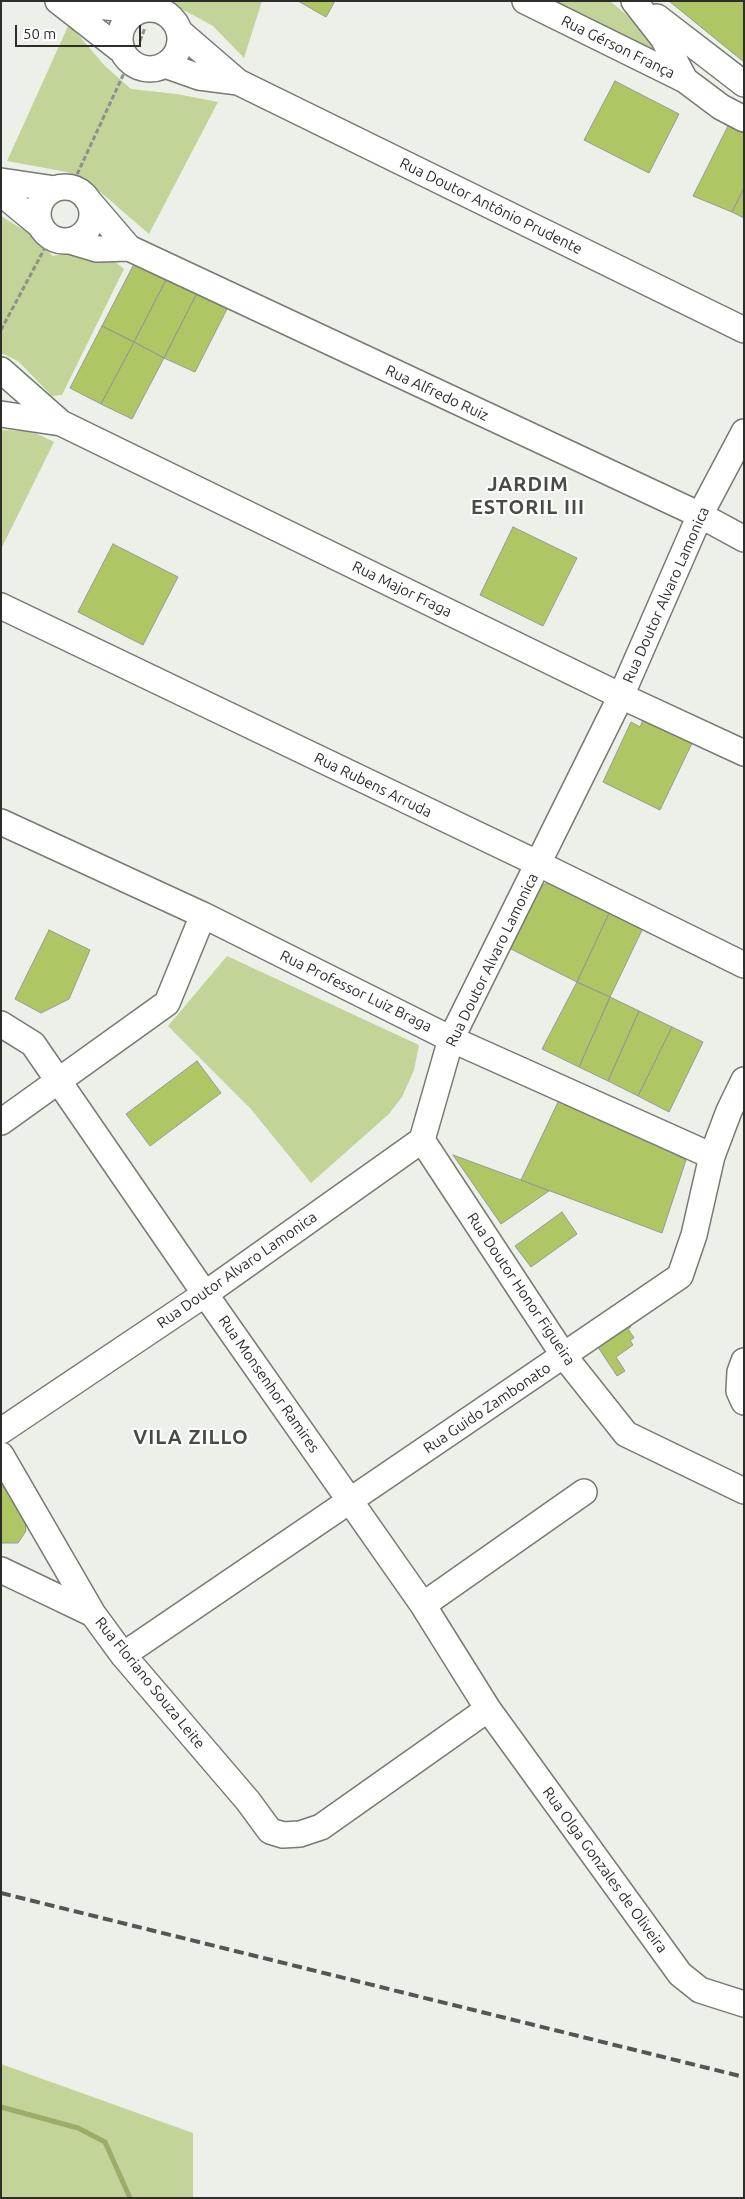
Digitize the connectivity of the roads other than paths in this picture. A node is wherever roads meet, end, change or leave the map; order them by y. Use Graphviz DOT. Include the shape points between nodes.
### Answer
graph roads {
  1 [pos="525,1"];
  2 [pos="635,1"];
  3 [pos="60,2"];
  4 [pos="146,10"];
  5 [pos="180,32"];
  6 [pos="706,54"];
  7 [pos="126,56"];
  8 [pos="166,65"];
  9 [pos="683,76"];
  10 [pos="238,82"];
  11 [pos="744,84"];
  12 [pos="744,119"];
  13 [pos="1,181"];
  14 [pos="71,192"];
  15 [pos="1,193"];
  16 [pos="54,235"];
  17 [pos="129,248"];
  18 [pos="744,330"];
  19 [pos="1,371"];
  20 [pos="1,414"];
  21 [pos="61,423"];
  22 [pos="744,432"];
  23 [pos="700,514"];
  24 [pos="744,539"];
  25 [pos="1,606"];
  26 [pos="621,696"];
  27 [pos="744,753"];
  28 [pos="1,822"];
  29 [pos="539,864"];
  30 [pos="204,915"];
  31 [pos="744,966"];
  32 [pos="1,1024"];
  33 [pos="451,1039"];
  34 [pos="744,1080"];
  35 [pos="58,1082"];
  36 [pos="1,1122"];
  37 [pos="422,1140"];
  38 [pos="712,1156"];
  39 [pos="205,1294"];
  40 [pos="564,1356"];
  41 [pos="744,1361"];
  42 [pos="744,1402"];
  43 [pos="1,1431"];
  44 [pos="1,1455"];
  45 [pos="744,1491"];
  46 [pos="584,1492"];
  47 [pos="351,1501"];
  48 [pos="1,1570"];
  49 [pos="423,1605"];
  50 [pos="93,1614"];
  51 [pos="123,1655"];
  52 [pos="488,1709"];
  53 [pos="744,2004"];
  1 -- 9 [label="street, Rua Gérson França"];
  2 -- 6 [label="street"];
  2 -- 9 [label="street" via="663,38"];
  3 -- 4 [label="street, Rua Doutor Antônio Prudente"];
  3 -- 7 [label="street, Rua Doutor Antônio Prudente"];
  4 -- 5 [label="street, Rua Doutor Antônio Prudente" via="168,15"];
  4 -- 7 [label="street" via="130,16 120,32"];
  5 -- 8 [label="street" via="177,52"];
  5 -- 10 [label="street, Rua Doutor Antônio Prudente"];
  6 -- 9 [label="street" via="688,64"];
  6 -- 11 [label="street"];
  7 -- 8 [label="street, Rua Doutor Antônio Prudente" via="144,69"];
  8 -- 10 [label="street, Rua Doutor Antônio Prudente" via="199,77"];
  9 -- 12 [label="street, Rua Gérson França" via="721,107"];
  10 -- 18 [label="street, Rua Doutor Antônio Prudente"];
  13 -- 14 [label="street"];
  14 -- 16 [label="street" via="42,201 38,218"];
  14 -- 16 [label="street" via="92,216 90,225 86,232"];
  14 -- 17 [label="street, Rua Alfredo Ruiz"];
  15 -- 16 [label="street, Rua Alfredo Ruiz"];
  16 -- 17 [label="street, Rua Alfredo Ruiz" via="97,249"];
  17 -- 23 [label="street, Rua Alfredo Ruiz"];
  19 -- 21 [label="street, Rua Major Fraga"];
  20 -- 21 [label="street, Rua Major Fraga"];
  21 -- 26 [label="street, Rua Major Fraga"];
  22 -- 23 [label="street, Rua Doutor Alvaro Lamonica"];
  23 -- 24 [label="street, Rua Alfredo Ruiz"];
  23 -- 26 [label="street, Rua Doutor Alvaro Lamonica"];
  25 -- 29 [label="street, Rua Rubens Arruda"];
  26 -- 27 [label="street, Rua Major Fraga"];
  26 -- 29 [label="street, Rua Doutor Alvaro Lamonica"];
  28 -- 30 [label="street, Rua Professor Luiz Braga"];
  29 -- 31 [label="street, Rua Rubens Arruda"];
  29 -- 33 [label="street, Rua Doutor Alvaro Lamonica"];
  30 -- 33 [label="street, Rua Professor Luiz Braga"];
  30 -- 35 [label="street" via="167,1003"];
  32 -- 35 [label="street, Rua Monsenhor Ramires" via="34,1044"];
  33 -- 37 [label="street, Rua Doutor Alvaro Lamonica"];
  33 -- 38 [label="street, Rua Professor Luiz Braga"];
  34 -- 38 [label="street, Rua Guido Zambonato"];
  35 -- 36 [label="street"];
  35 -- 39 [label="street, Rua Monsenhor Ramires"];
  37 -- 39 [label="street, Rua Doutor Alvaro Lamonica"];
  37 -- 40 [label="street, Rua Doutor Honor Figueira"];
  38 -- 40 [label="street, Rua Guido Zambonato" via="694,1235 680,1276"];
  39 -- 43 [label="street, Rua Doutor Alvaro Lamonica"];
  39 -- 47 [label="street, Rua Monsenhor Ramires"];
  40 -- 45 [label="street, Rua Doutor Honor Figueira" via="626,1434"];
  40 -- 47 [label="street, Rua Guido Zambonato"];
  41 -- 42 [label="street" via="739,1391"];
  44 -- 50 [label="street, Rua Floriano Souza Leite"];
  46 -- 49 [label="street"];
  47 -- 49 [label="street, Rua Monsenhor Ramires"];
  47 -- 51 [label="street, Rua Guido Zambonato"];
  48 -- 50 [label="street"];
  49 -- 52 [label="street, Rua Monsenhor Ramires"];
  50 -- 51 [label="street, Rua Floriano Souza Leite"];
  51 -- 52 [label="street, Rua Floriano Souza Leite" via="248,1801 270,1832 283,1835 300,1834 320,1826"];
  52 -- 53 [label="street, Rua Olga Gonzales de Oliveira" via="680,1974 700,1990"];
}
